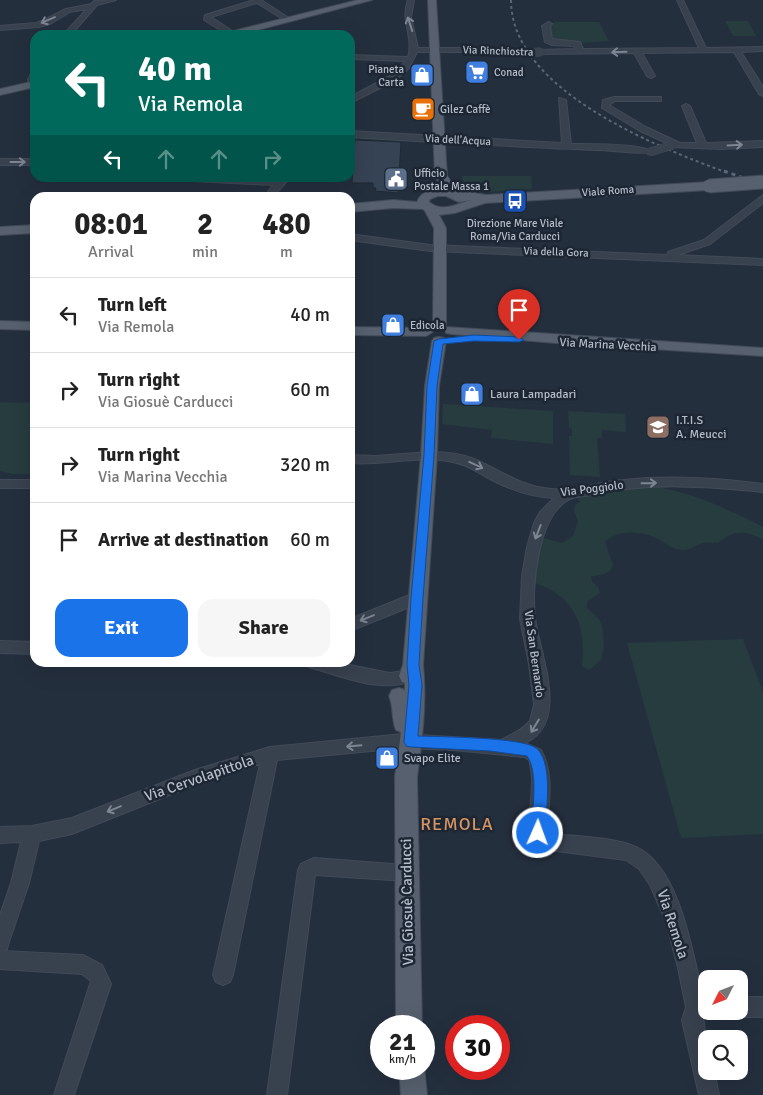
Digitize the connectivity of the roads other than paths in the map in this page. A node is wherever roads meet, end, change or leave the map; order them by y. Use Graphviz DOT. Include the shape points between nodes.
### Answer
graph roads {
  1 [pos="113,0"];
  2 [pos="368,0"];
  3 [pos="411,0"];
  4 [pos="432,0"];
  5 [pos="680,0"];
  6 [pos="96,2"];
  7 [pos="288,20"];
  8 [pos="548,24"];
  9 [pos="0,28"];
  10 [pos="71,30"];
  11 [pos="223,30"];
  12 [pos="249,30"];
  13 [pos="703,48"];
  14 [pos="736,49"];
  15 [pos="763,49"];
  16 [pos="415,50"];
  17 [pos="435,50"];
  18 [pos="637,51"];
  19 [pos="580,52"];
  20 [pos="355,57"];
  21 [pos="411,59"];
  22 [pos="651,76"];
  23 [pos="30,85"];
  24 [pos="0,92"];
  25 [pos="763,94"];
  26 [pos="355,95"];
  27 [pos="658,99"];
  28 [pos="562,100"];
  29 [pos="686,106"];
  30 [pos="355,134"];
  31 [pos="440,138"];
  32 [pos="675,144"];
  33 [pos="763,144"];
  34 [pos="702,145"];
  35 [pos="567,146"];
  36 [pos="0,162"];
  37 [pos="30,162"];
  38 [pos="441,177"];
  39 [pos="280,182"];
  40 [pos="763,182"];
  41 [pos="272,192"];
  42 [pos="454,194"];
  43 [pos="763,198"];
  44 [pos="485,199"];
  45 [pos="429,203"];
  46 [pos="355,208"];
  47 [pos="457,208"];
  48 [pos="440,228"];
  49 [pos="30,229"];
  50 [pos="0,231"];
  51 [pos="355,238"];
  52 [pos="440,248"];
  53 [pos="664,257"];
  54 [pos="763,262"];
  55 [pos="0,325"];
  56 [pos="30,326"];
  57 [pos="355,331"];
  58 [pos="441,334"];
  59 [pos="763,352"];
  60 [pos="429,455"];
  61 [pos="355,460"];
  62 [pos="363,461"];
  63 [pos="355,465"];
  64 [pos="0,484"];
  65 [pos="30,484"];
  66 [pos="763,488"];
  67 [pos="567,494"];
  68 [pos="409,601"];
  69 [pos="355,623"];
  70 [pos="0,647"];
  71 [pos="30,648"];
  72 [pos="334,667"];
  73 [pos="411,671"];
  74 [pos="348,672"];
  75 [pos="399,696"];
  76 [pos="407,741"];
  77 [pos="504,747"];
  78 [pos="270,754"];
  79 [pos="32,834"];
  80 [pos="0,835"];
  81 [pos="406,873"];
  82 [pos="0,942"];
  83 [pos="0,960"];
  84 [pos="223,975"];
  85 [pos="698,997"];
  86 [pos="748,1007"];
  87 [pos="763,1007"];
  88 [pos="698,1011"];
  89 [pos="409,1015"];
  90 [pos="413,1080"];
  91 [pos="64,1095"];
  92 [pos="277,1095"];
  93 [pos="414,1095"];
  94 [pos="709,1095"];
  1 -- 6 [label="street"];
  2 -- 7 [label="main road"];
  16 -- 3 [label="street, one-way" via="406,12"];
  4 -- 17 [label="main road"];
  5 -- 13 [label="street"];
  6 -- 9 [label="street, one-way" via="68,10 36,25"];
  6 -- 10 [label="street"];
  7 -- 11 [label="street" via="258,1 206,16"];
  7 -- 12 [label="main road"];
  8 -- 19 [label="street, Via Rinchiostra" via="548,40 577,44"];
  13 -- 14 [label="street, Via Rinchiostra"];
  13 -- 18 [label="street, Via Rinchiostra"];
  14 -- 15 [label="street, Via Rinchiostra"];
  14 -- 25 [label="street"];
  16 -- 17 [label="street, Via Rinchiostra"];
  16 -- 21 [label="street"];
  17 -- 19 [label="street, Via Rinchiostra, bridge"];
  17 -- 31 [label="main road"];
  18 -- 19 [label="street, Via Rinchiostra, one-way"];
  18 -- 22 [label="street"];
  20 -- 21 [label="street"];
  21 -- 26 [label="street" via="392,80"];
  23 -- 24 [label="main road"];
  27 -- 32 [label="street, Via dell'Acqua" via="614,100 606,102 605,106"];
  28 -- 35 [label="street"];
  29 -- 34 [label="street"];
  30 -- 31 [label="street, Via dell'Acqua"];
  31 -- 35 [label="street, Via dell'Acqua"];
  31 -- 38 [label="main road"];
  32 -- 34 [label="street, Via dell'Acqua"];
  32 -- 35 [label="street, Via dell'Acqua, bridge" via="650,152"];
  34 -- 33 [label="street, Via dell'Acqua, one-way"];
  36 -- 37 [label="street, one-way"];
  38 -- 42 [label="main road"];
  38 -- 45 [label="main road" via="435,180"];
  39 -- 41 [label="street"];
  40 -- 44 [label="main road, Viale Roma, bridge"];
  42 -- 44 [label="main road, Viale Roma"];
  42 -- 45 [label="main road, Viale Roma" via="442,192"];
  42 -- 47 [label="main road" via="461,200"];
  43 -- 53 [label="street" via="706,242"];
  44 -- 47 [label="main road"];
  45 -- 46 [label="main road"];
  45 -- 47 [label="main road" via="443,212"];
  45 -- 48 [label="main road, Via Giosuè Carducci"];
  47 -- 48 [label="main road"];
  48 -- 52 [label="main road, Via Giosuè Carducci"];
  49 -- 50 [label="main road"];
  51 -- 52 [label="street, Via della Gora"];
  52 -- 53 [label="street, Via della Gora"];
  52 -- 58 [label="main road, Via Giosuè Carducci"];
  53 -- 54 [label="street, Via della Gora"];
  55 -- 56 [label="main road"];
  57 -- 58 [label="main road, Via Marina Vecchia"];
  58 -- 59 [label="main road, Via Marina Vecchia"];
  58 -- 60 [label="main road, Via Giosuè Carducci" via="432,386"];
  60 -- 62 [label="street, Via Poggiolo"];
  60 -- 67 [label="street, Via Poggiolo, one-way" via="476,464 502,480 529,489"];
  60 -- 68 [label="main road, Via Giosuè Carducci"];
  61 -- 62 [label="street"];
  62 -- 63 [label="street"];
  64 -- 65 [label="street"];
  67 -- 66 [label="street, Via Poggiolo, one-way" via="623,484 732,484"];
  67 -- 77 [label="street, Via San Bernardo, one-way" via="544,516 535,540 530,578 527,612 542,695 540,715 530,734 512,740"];
  68 -- 69 [label="street, one-way"];
  68 -- 73 [label="main road, Via Giosuè Carducci" via="415,622"];
  70 -- 71 [label="street"];
  72 -- 74 [label="street"];
  73 -- 74 [label="street" via="400,681"];
  73 -- 76 [label="main road, Via Giosuè Carducci" via="415,685"];
  74 -- 75 [label="street"];
  75 -- 76 [label="main road, Via Giosuè Carducci"];
  76 -- 77 [label="street, Via Remola"];
  76 -- 78 [label="street, Via Cervolapittola, one-way"];
  76 -- 81 [label="main road, Via Giosuè Carducci" via="402,756 406,777"];
  77 -- 85 [label="street, Via Remola" via="532,752 536,758 541,785 538,833 542,840 631,852 648,865 670,907"];
  78 -- 79 [label="street, Via Cervolapittola, one-way" via="195,777 72,826"];
  78 -- 84 [label="street"];
  79 -- 80 [label="street, Via Cervolapittola"];
  79 -- 82 [label="street"];
  81 -- 89 [label="main road, Via Giosuè Carducci"];
  81 -- 92 [label="street" via="314,866 306,870"];
  83 -- 91 [label="street" via="83,965 94,969 100,979"];
  86 -- 87 [label="street"];
  88 -- 94 [label="street" via="692,1020"];
  90 -- 93 [label="main road"];
}
